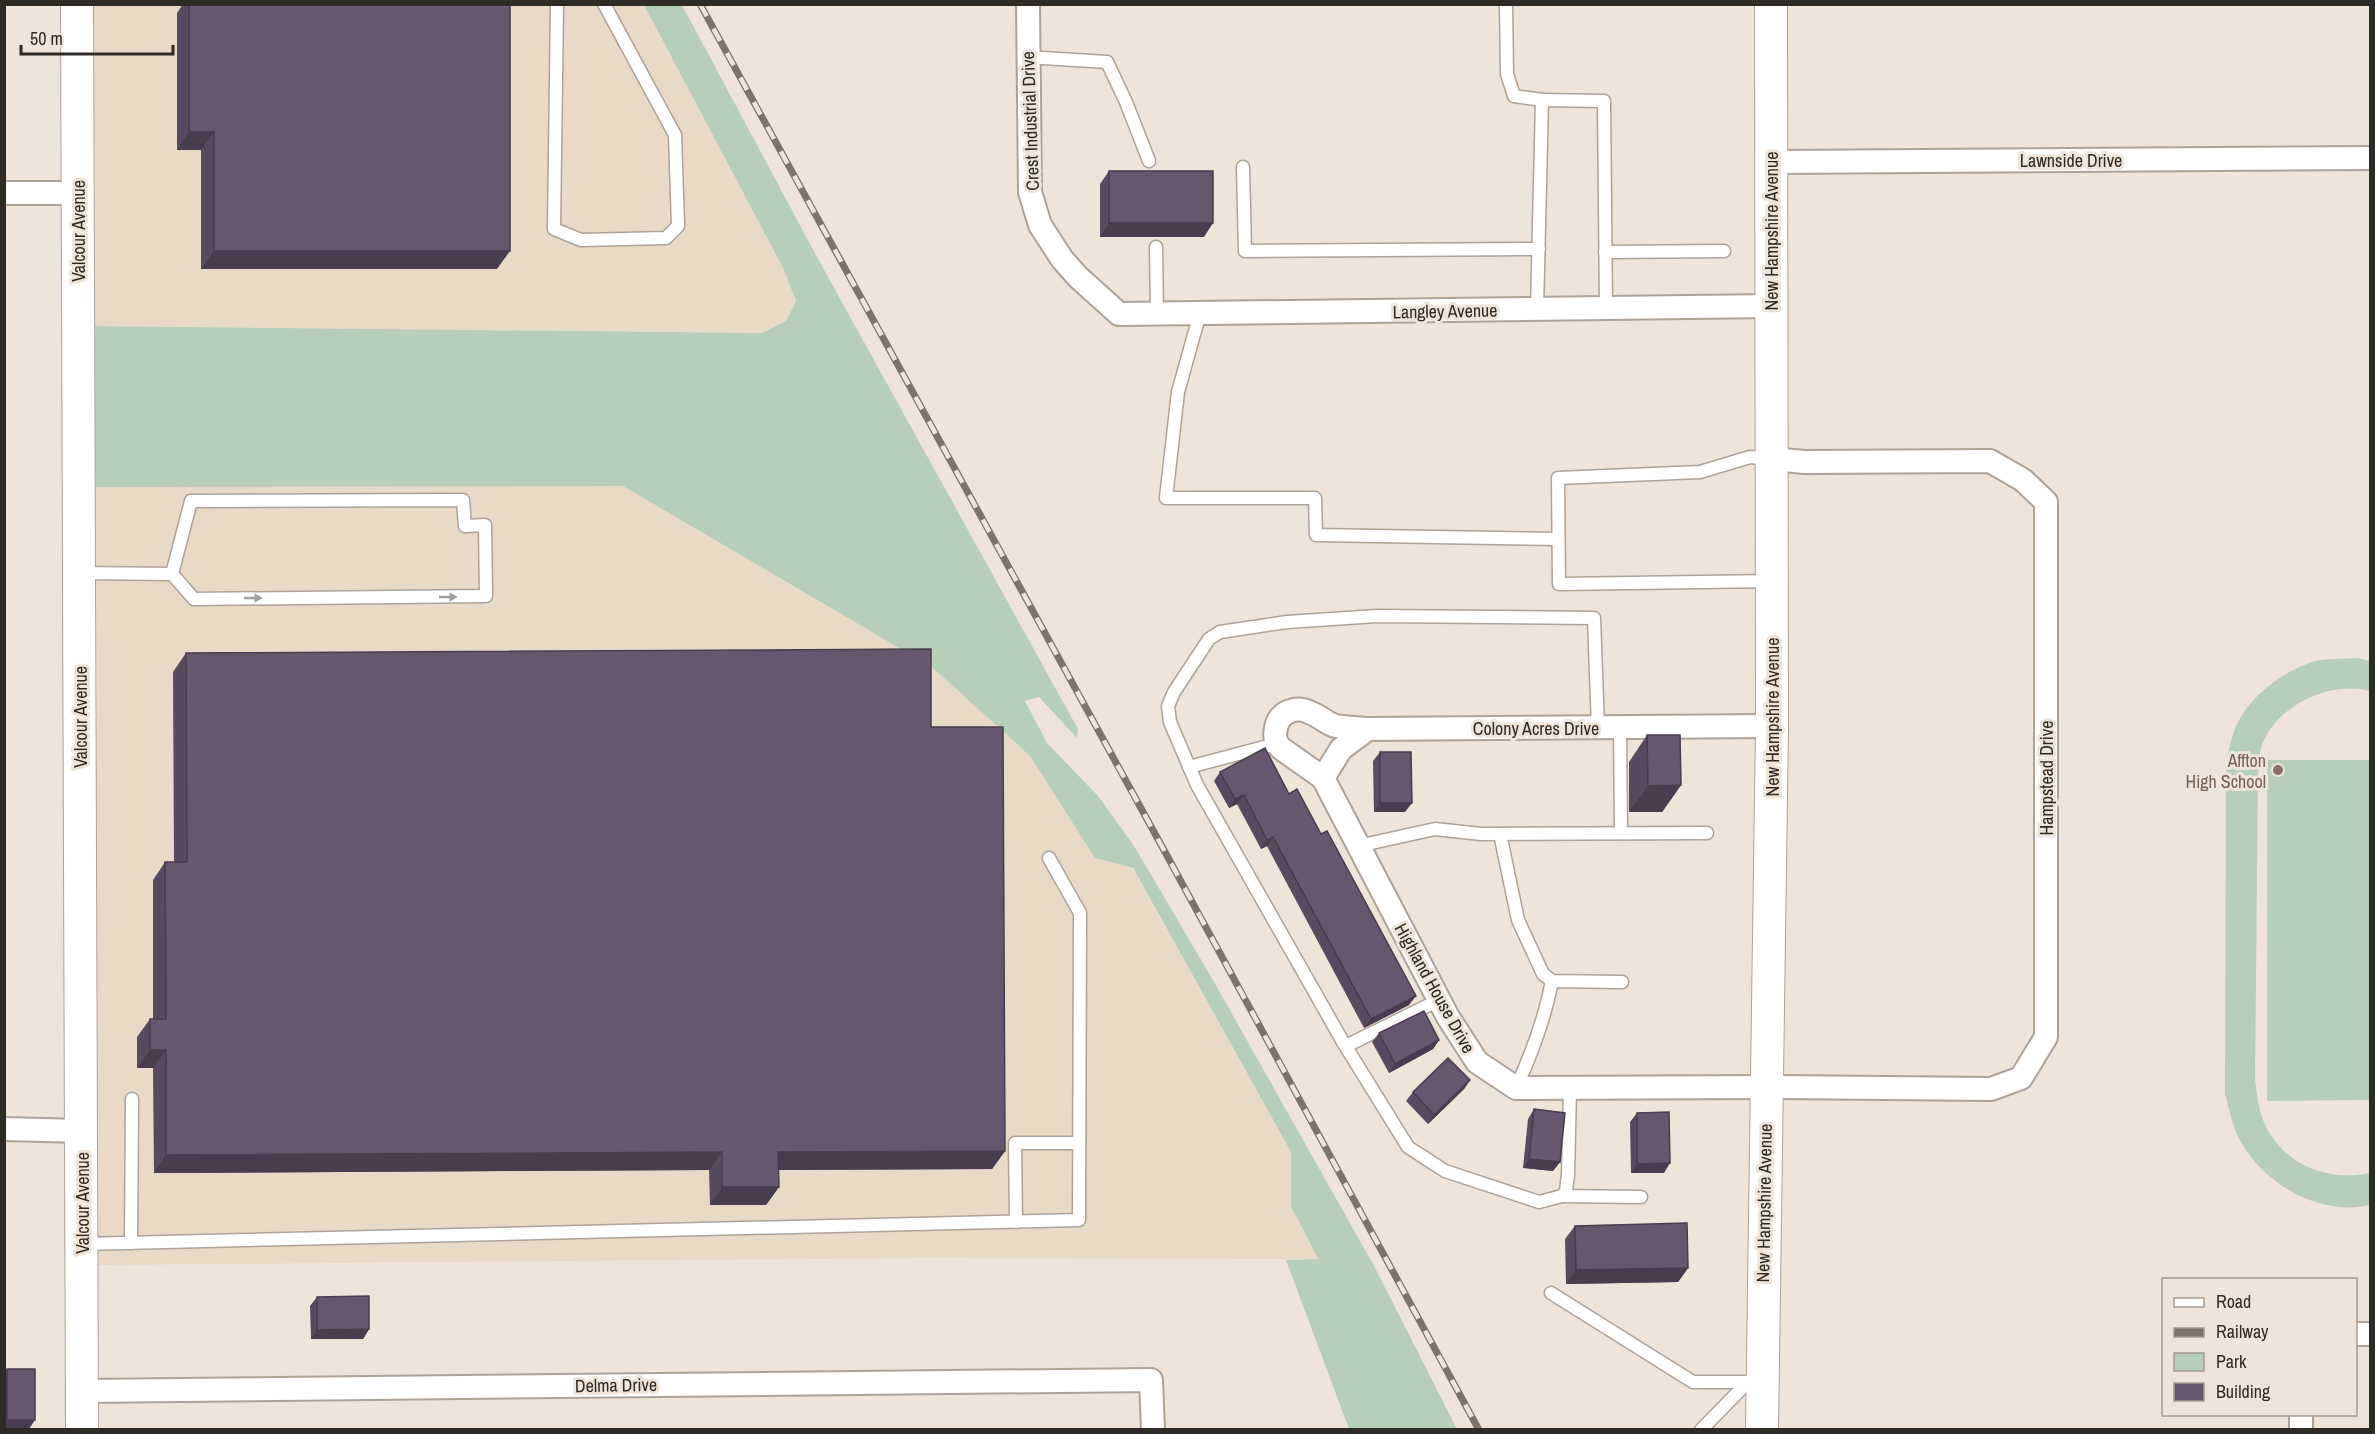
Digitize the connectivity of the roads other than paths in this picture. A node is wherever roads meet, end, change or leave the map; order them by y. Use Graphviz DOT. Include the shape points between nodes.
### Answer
graph roads {
  1 [pos="77,4"];
  2 [pos="557,4"];
  3 [pos="604,4"];
  4 [pos="1028,4"];
  5 [pos="1506,4"];
  6 [pos="1771,4"];
  7 [pos="1027,57"];
  8 [pos="1542,100"];
  9 [pos="2370,158"];
  10 [pos="1149,160"];
  11 [pos="1771,162"];
  12 [pos="1243,167"];
  13 [pos="4,193"];
  14 [pos="78,193"];
  15 [pos="1156,247"];
  16 [pos="1539,249"];
  17 [pos="1724,250"];
  18 [pos="1605,252"];
  19 [pos="1772,306"];
  20 [pos="1606,309"];
  21 [pos="1537,310"];
  22 [pos="1200,313"];
  23 [pos="1119,314"];
  24 [pos="1156,314"];
  25 [pos="1772,459"];
  26 [pos="1558,539"];
  27 [pos="80,573"];
  28 [pos="172,574"];
  29 [pos="1773,581"];
  30 [pos="1772,726"];
  31 [pos="1609,728"];
  32 [pos="1368,729"];
  33 [pos="1276,744"];
  34 [pos="1189,766"];
  35 [pos="1323,778"];
  36 [pos="1707,832"];
  37 [pos="1621,833"];
  38 [pos="1500,834"];
  39 [pos="1358,846"];
  40 [pos="1049,858"];
  41 [pos="1552,981"];
  42 [pos="1622,982"];
  43 [pos="1439,1000"];
  44 [pos="1346,1046"];
  45 [pos="1766,1087"];
  46 [pos="1516,1088"];
  47 [pos="1570,1089"];
  48 [pos="132,1099"];
  49 [pos="4,1129"];
  50 [pos="82,1131"];
  51 [pos="1079,1143"];
  52 [pos="1562,1196"];
  53 [pos="1641,1197"];
  54 [pos="1016,1222"];
  55 [pos="131,1243"];
  56 [pos="82,1244"];
  57 [pos="1551,1293"];
  58 [pos="1754,1382"];
  59 [pos="81,1391"];
  60 [pos="1704,1428"];
  61 [pos="82,1430"];
  62 [pos="1153,1430"];
  63 [pos="1762,1430"];
  1 -- 14 [label="street, Valcour Avenue"];
  2 -- 3 [label="lane" via="554,229 581,240 666,237 678,226 675,135"];
  4 -- 7 [label="street, Crest Industrial Drive"];
  5 -- 8 [label="lane" via="1507,74 1514,96"];
  6 -- 11 [label="street, New Hampshire Avenue"];
  7 -- 10 [label="lane" via="1107,62"];
  7 -- 23 [label="street, Crest Industrial Drive" via="1030,192 1040,225 1067,265"];
  8 -- 16 [label="lane"];
  8 -- 18 [label="lane" via="1604,101"];
  9 -- 11 [label="street, Lawnside Drive"];
  11 -- 19 [label="street, New Hampshire Avenue"];
  12 -- 16 [label="lane" via="1245,251"];
  13 -- 14 [label="street"];
  14 -- 27 [label="street, Valcour Avenue"];
  15 -- 24 [label="lane"];
  16 -- 21 [label="lane"];
  17 -- 18 [label="lane"];
  18 -- 20 [label="lane"];
  19 -- 20 [label="street, Langley Avenue"];
  19 -- 25 [label="street, New Hampshire Avenue"];
  20 -- 21 [label="street, Langley Avenue"];
  21 -- 22 [label="street, Langley Avenue"];
  22 -- 24 [label="street, Langley Avenue"];
  22 -- 26 [label="lane" via="1178,392 1166,498 1315,498 1316,535"];
  23 -- 24 [label="street, Langley Avenue"];
  25 -- 26 [label="lane" via="1750,457 1700,472 1558,478"];
  25 -- 29 [label="street, New Hampshire Avenue"];
  25 -- 45 [label="street, Hampstead Drive" via="1990,461 2023,480 2046,502 2046,1037 2021,1078 1990,1089"];
  26 -- 29 [label="lane" via="1559,584"];
  27 -- 28 [label="lane"];
  27 -- 50 [label="street, Valcour Avenue"];
  28 -- 28 [label="lane, one-way" via="194,598 486,596 485,525 465,526 463,500 191,501"];
  29 -- 30 [label="street, New Hampshire Avenue"];
  30 -- 31 [label="street, Colony Acres Drive"];
  30 -- 45 [label="street, New Hampshire Avenue"];
  31 -- 32 [label="street, Colony Acres Drive"];
  31 -- 34 [label="lane" via="1594,618 1377,616 1287,622 1220,632 1209,639 1168,706 1170,722"];
  31 -- 37 [label="lane"];
  32 -- 33 [label="street, Colony Acres Drive" via="1333,726 1309,711 1294,710 1283,713 1277,722"];
  32 -- 35 [label="street" via="1341,749"];
  33 -- 34 [label="lane"];
  33 -- 35 [label="street"];
  34 -- 44 [label="lane"];
  35 -- 39 [label="street, Highland House Drive"];
  36 -- 37 [label="lane"];
  37 -- 38 [label="lane"];
  38 -- 39 [label="lane" via="1435,829"];
  38 -- 41 [label="lane" via="1518,920 1543,974"];
  39 -- 43 [label="street, Highland House Drive"];
  40 -- 51 [label="lane" via="1080,913"];
  41 -- 42 [label="lane"];
  41 -- 46 [label="lane" via="1530,1057"];
  43 -- 44 [label="lane"];
  43 -- 46 [label="street, Highland House Drive" via="1477,1062"];
  44 -- 52 [label="lane" via="1408,1147 1445,1171 1539,1202"];
  45 -- 47 [label="street"];
  45 -- 58 [label="street, New Hampshire Avenue"];
  46 -- 47 [label="street"];
  47 -- 52 [label="lane" via="1568,1175"];
  48 -- 55 [label="lane"];
  49 -- 50 [label="street"];
  50 -- 56 [label="street, Valcour Avenue"];
  51 -- 54 [label="lane" via="1079,1220"];
  51 -- 54 [label="lane" via="1015,1143"];
  52 -- 53 [label="lane"];
  54 -- 55 [label="lane"];
  55 -- 56 [label="lane"];
  56 -- 59 [label="street, Valcour Avenue"];
  57 -- 58 [label="lane" via="1694,1382"];
  58 -- 60 [label="lane"];
  58 -- 63 [label="street, New Hampshire Avenue"];
  59 -- 61 [label="street, Valcour Avenue"];
  59 -- 62 [label="street, Delma Drive" via="1151,1380"];
}
